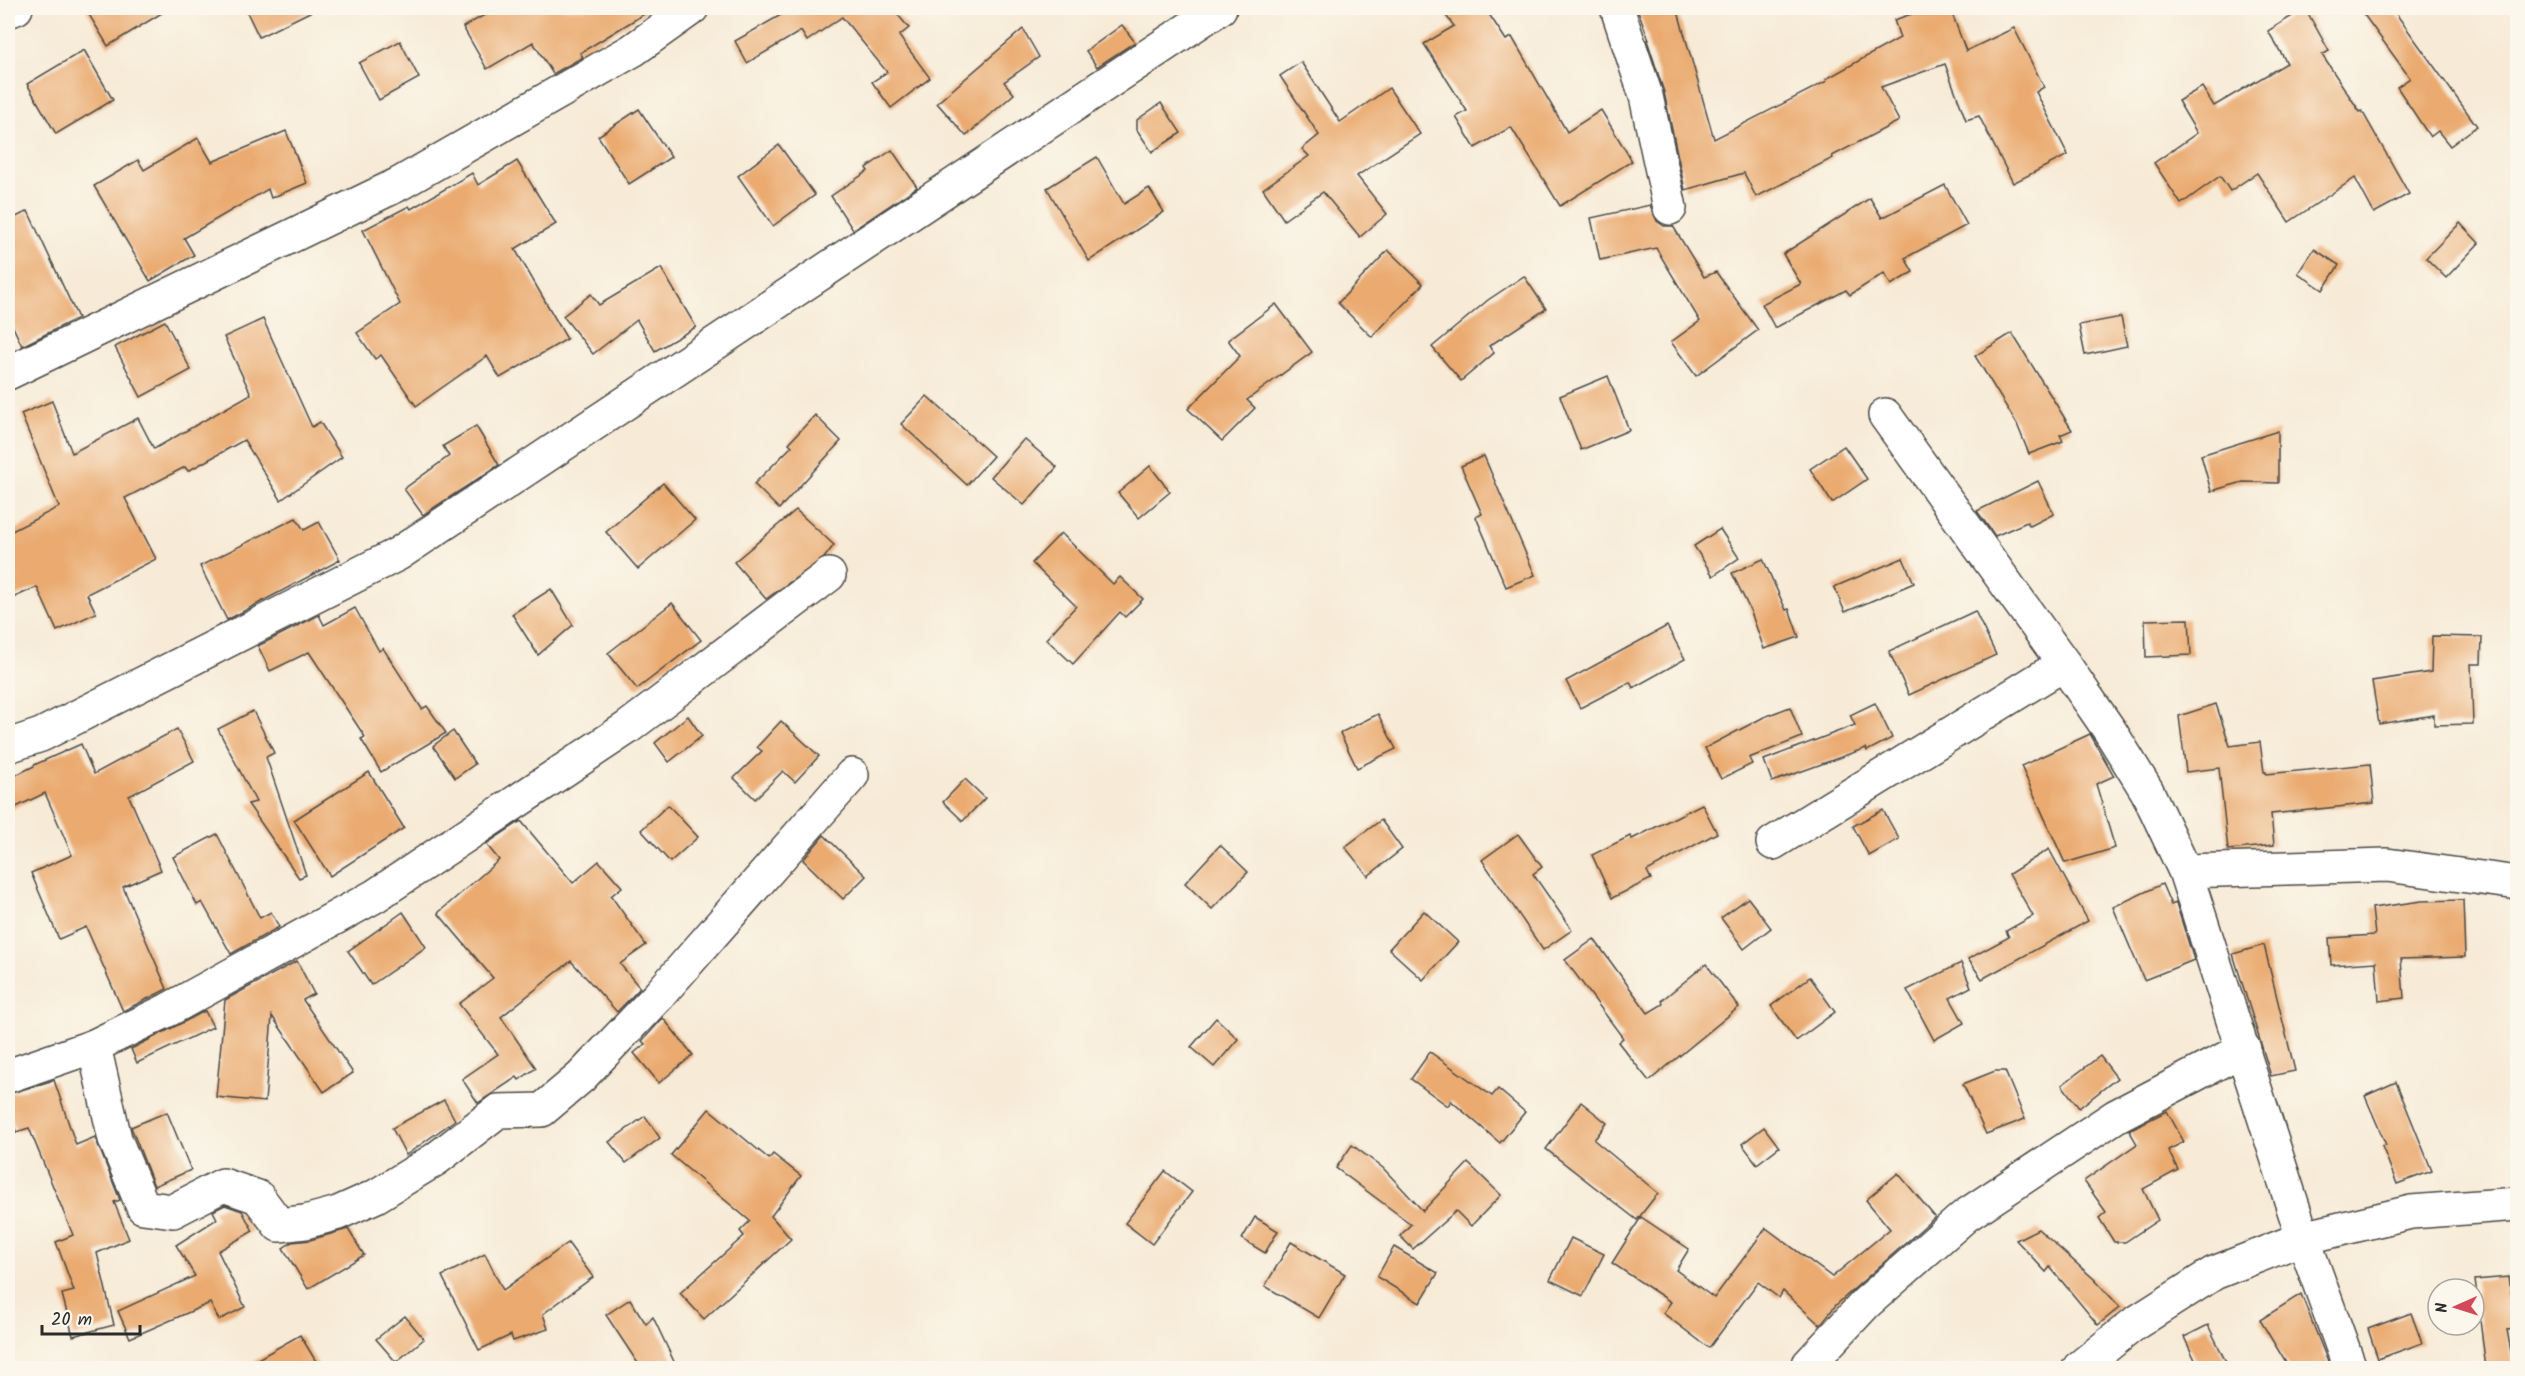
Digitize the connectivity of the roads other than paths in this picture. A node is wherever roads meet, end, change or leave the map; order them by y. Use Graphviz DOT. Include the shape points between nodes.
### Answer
graph roads {
  1 [pos="16,8"];
  2 [pos="692,8"];
  3 [pos="1220,8"];
  4 [pos="1617,8"];
  5 [pos="8,11"];
  6 [pos="1670,208"];
  7 [pos="8,373"];
  8 [pos="1885,415"];
  9 [pos="830,575"];
  10 [pos="2064,664"];
  11 [pos="8,746"];
  12 [pos="852,775"];
  13 [pos="1773,843"];
  14 [pos="2185,871"];
  15 [pos="2517,884"];
  16 [pos="94,1046"];
  17 [pos="2244,1049"];
  18 [pos="8,1076"];
  19 [pos="2517,1204"];
  20 [pos="2303,1238"];
  21 [pos="1809,1364"];
  22 [pos="2079,1368"];
  23 [pos="2350,1368"];
  1 -- 5 [label="street"];
  2 -- 7 [label="street" via="633,50 399,184"];
  3 -- 11 [label="street" via="398,554 41,735"];
  4 -- 6 [label="street" via="1646,96"];
  8 -- 10 [label="street"];
  9 -- 16 [label="street" via="627,728 375,896 168,1010"];
  10 -- 13 [label="street"];
  10 -- 14 [label="street" via="2147,791"];
  12 -- 16 [label="street" via="659,995 581,1077 542,1110 498,1111 416,1171 376,1196 338,1213 279,1225 258,1197 223,1185 172,1211 143,1207 115,1139"];
  14 -- 15 [label="street" via="2387,865"];
  14 -- 17 [label="street"];
  16 -- 18 [label="street"];
  17 -- 20 [label="street"];
  17 -- 21 [label="street" via="2116,1116 1965,1216 1866,1303"];
  19 -- 20 [label="street" via="2412,1212"];
  20 -- 22 [label="street" via="2214,1273 2134,1324"];
  20 -- 23 [label="street"];
}
